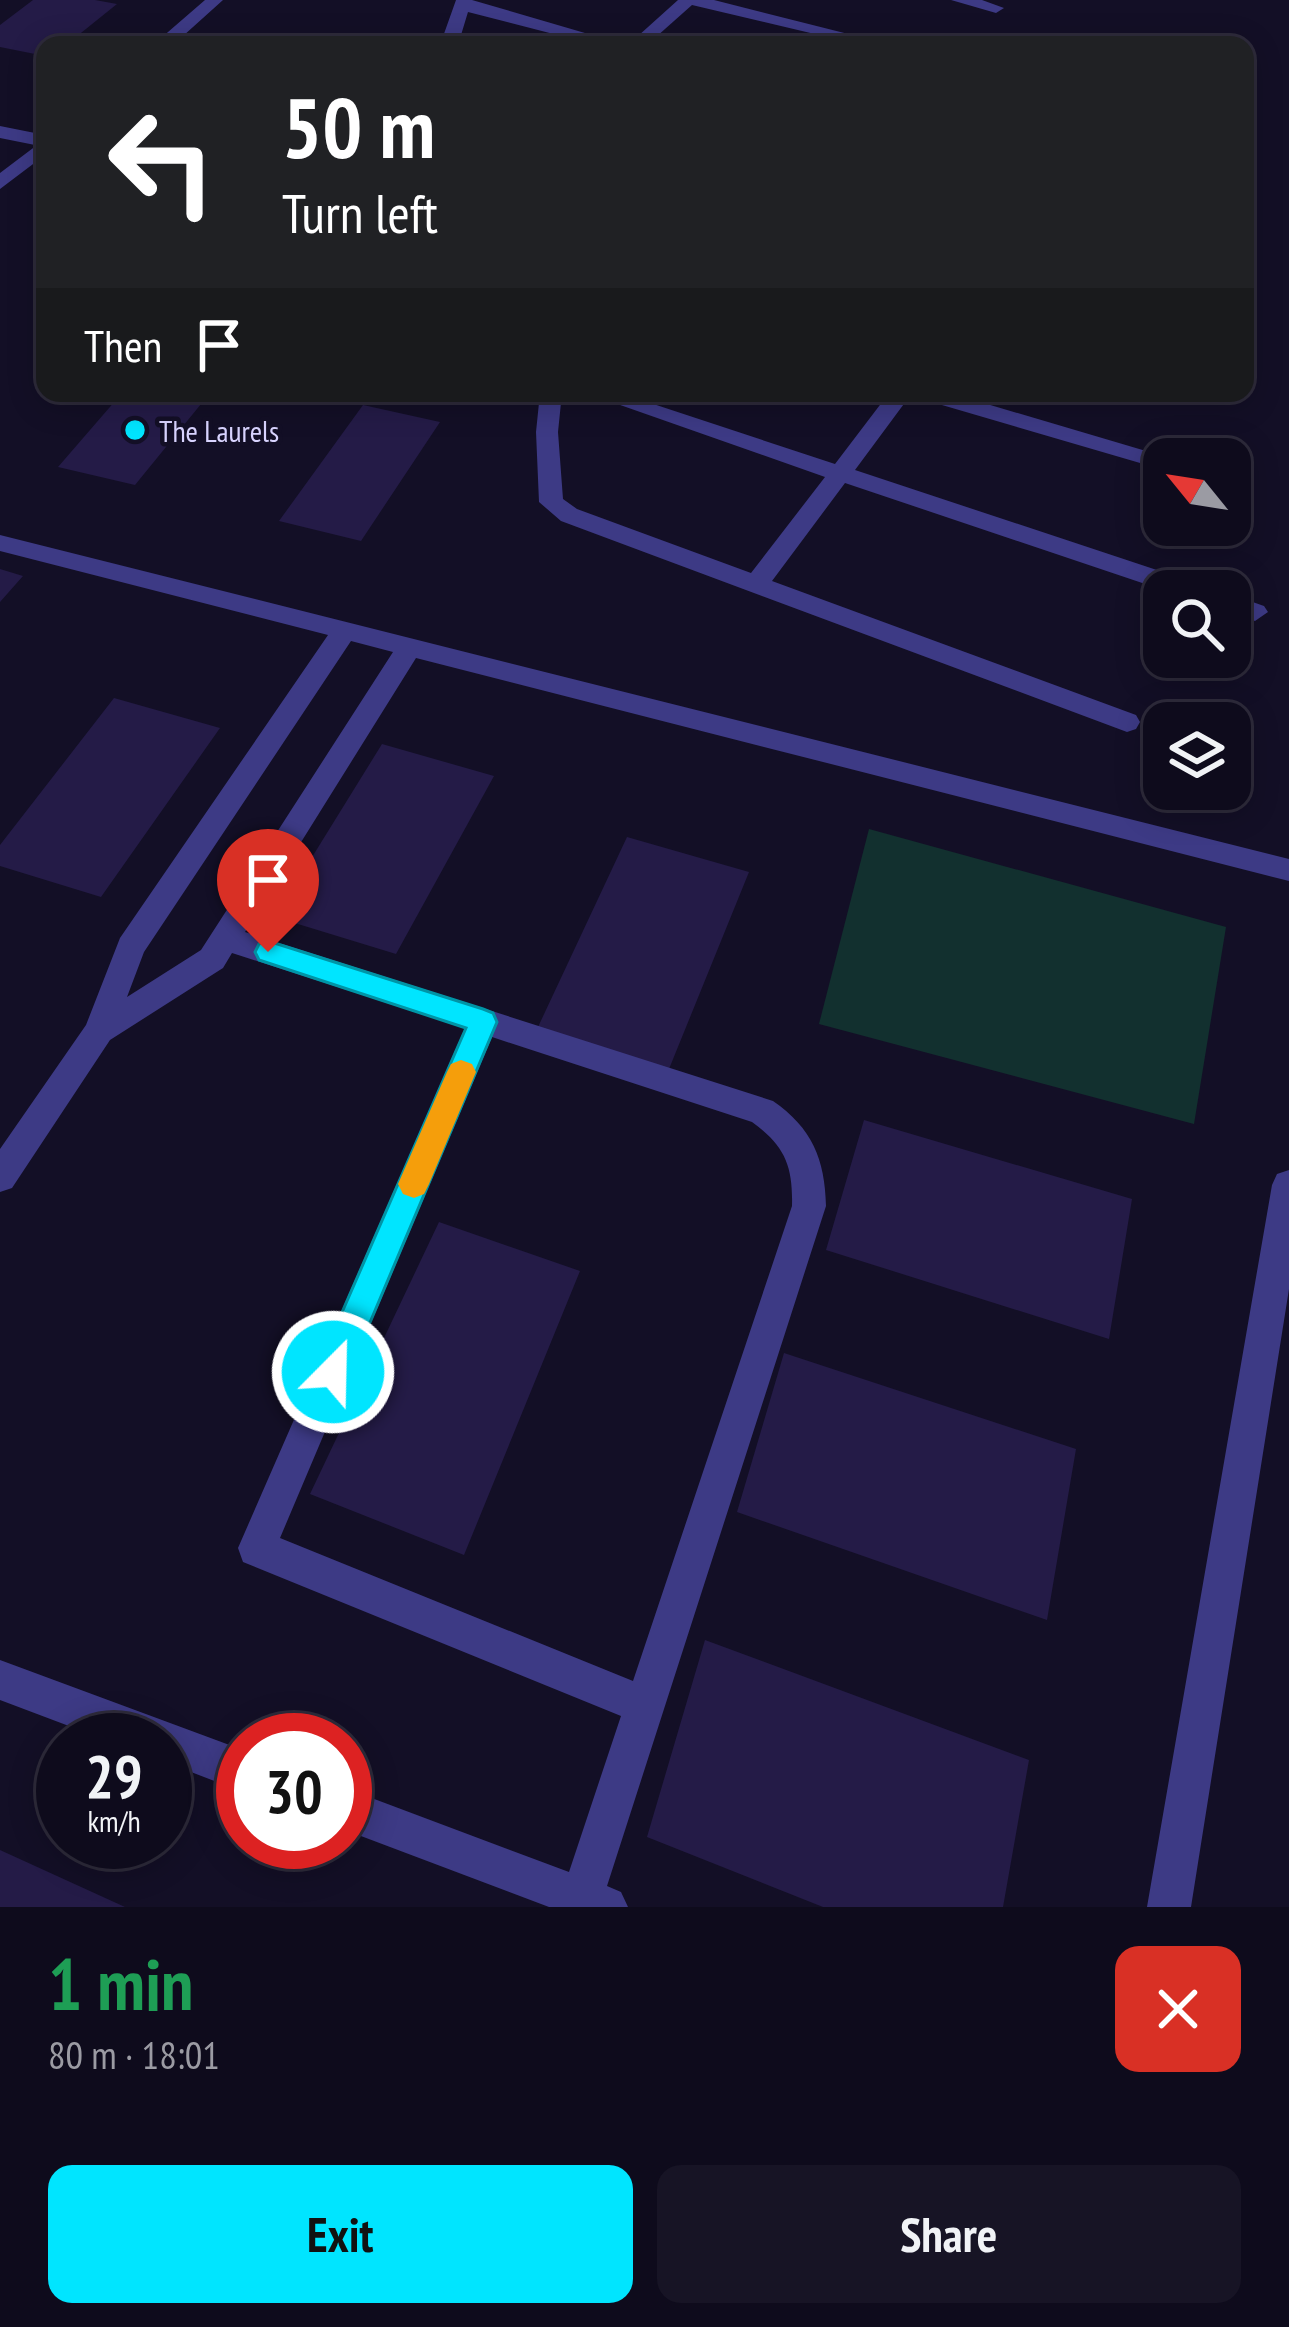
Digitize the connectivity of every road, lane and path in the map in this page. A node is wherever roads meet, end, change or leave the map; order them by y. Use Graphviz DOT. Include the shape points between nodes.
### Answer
graph roads {
  1 [pos="215,0"];
  2 [pos="690,0"];
  3 [pos="959,0"];
  4 [pos="462,2"];
  5 [pos="996,8"];
  6 [pos="173,36"];
  7 [pos="452,36"];
  8 [pos="585,36"];
  9 [pos="648,36"];
  10 [pos="845,36"];
  11 [pos="0,132"];
  12 [pos="36,141"];
  13 [pos="36,151"];
  14 [pos="0,183"];
  15 [pos="550,402"];
  16 [pos="625,402"];
  17 [pos="895,402"];
  18 [pos="957,402"];
  19 [pos="1143,457"];
  20 [pos="844,473"];
  21 [pos="0,543"];
  22 [pos="1143,574"];
  23 [pos="754,587"];
  24 [pos="345,630"];
  25 [pos="410,647"];
  26 [pos="1126,722"];
  27 [pos="1289,871"];
  28 [pos="225,938"];
  29 [pos="483,1022"];
  30 [pos="99,1031"];
  31 [pos="0,1177"];
  32 [pos="1289,1185"];
  33 [pos="0,1680"];
  34 [pos="645,1706"];
  35 [pos="88,1713"];
  36 [pos="372,1819"];
  37 [pos="594,1902"];
  38 [pos="1169,1907"];
  1 -- 6 [label="street"];
  2 -- 9 [label="street"];
  2 -- 10 [label="street"];
  3 -- 5 [label="street"];
  4 -- 7 [label="street"];
  4 -- 8 [label="street"];
  11 -- 12 [label="street"];
  13 -- 14 [label="street"];
  15 -- 23 [label="street" via="551,502"];
  16 -- 20 [label="street"];
  17 -- 20 [label="street"];
  18 -- 19 [label="street"];
  20 -- 22 [label="street"];
  20 -- 23 [label="street"];
  21 -- 24 [label="street"];
  23 -- 26 [label="street"];
  24 -- 25 [label="street"];
  24 -- 30 [label="street" via="131,947"];
  25 -- 27 [label="street"];
  25 -- 28 [label="street"];
  28 -- 29 [label="street"];
  28 -- 30 [label="street" via="212,959"];
  29 -- 34 [label="street" via="762,1111 790,1130 810,1165 809,1206"];
  29 -- 34 [label="street" via="257,1548"];
  30 -- 31 [label="street"];
  32 -- 38 [label="street"];
  33 -- 35 [label="street"];
  34 -- 37 [label="street"];
  36 -- 37 [label="street"];
}
